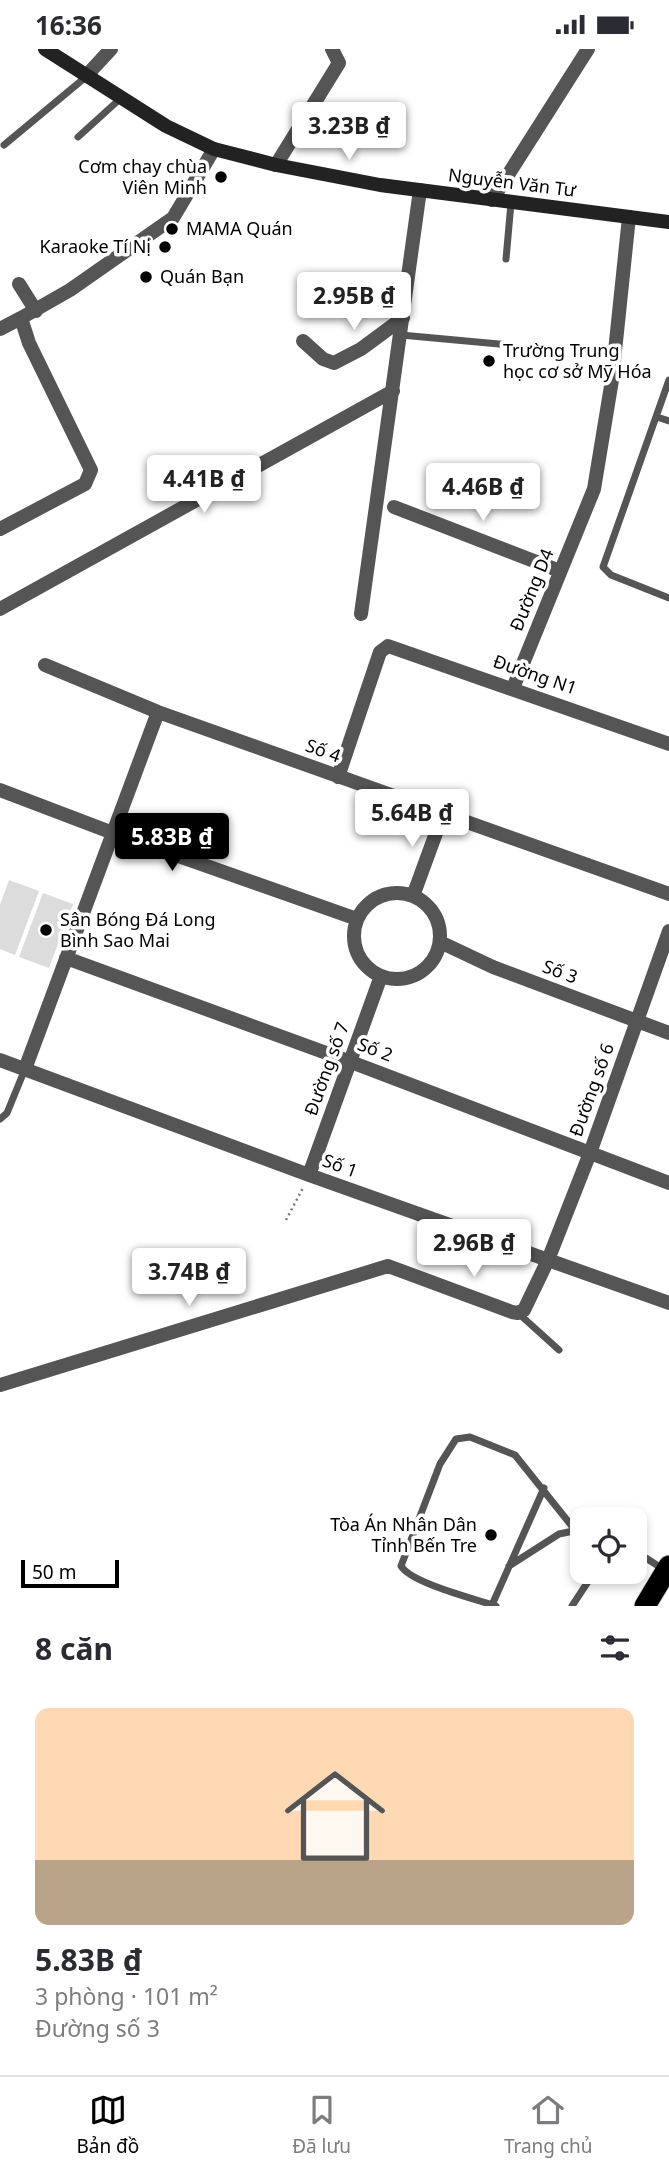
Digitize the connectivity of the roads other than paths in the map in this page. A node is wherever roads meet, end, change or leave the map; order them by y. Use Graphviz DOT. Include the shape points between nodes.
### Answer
graph roads {
  1 [pos="46,49"];
  2 [pos="111,49"];
  3 [pos="332,49"];
  4 [pos="588,49"];
  5 [pos="87,75"];
  6 [pos="122,98"];
  7 [pos="78,137"];
  8 [pos="4,145"];
  9 [pos="214,149"];
  10 [pos="276,165"];
  11 [pos="420,190"];
  12 [pos="492,200"];
  13 [pos="511,203"];
  14 [pos="629,217"];
  15 [pos="669,222"];
  16 [pos="506,259"];
  17 [pos="19,284"];
  18 [pos="36,311"];
  19 [pos="22,318"];
  20 [pos="403,318"];
  21 [pos="0,329"];
  22 [pos="401,335"];
  23 [pos="303,341"];
  24 [pos="510,345"];
  25 [pos="669,380"];
  26 [pos="393,391"];
  27 [pos="657,417"];
  28 [pos="669,421"];
  29 [pos="394,507"];
  30 [pos="0,529"];
  31 [pos="560,571"];
  32 [pos="669,598"];
  33 [pos="0,609"];
  34 [pos="361,614"];
  35 [pos="45,665"];
  36 [pos="513,688"];
  37 [pos="158,712"];
  38 [pos="669,744"];
  39 [pos="338,777"];
  40 [pos="0,790"];
  41 [pos="443,814"];
  42 [pos="113,833"];
  43 [pos="669,894"];
  44 [pos="413,896"];
  45 [pos="358,919"];
  46 [pos="669,931"];
  47 [pos="440,942"];
  48 [pos="66,958"];
  49 [pos="381,976"];
  50 [pos="637,1021"];
  51 [pos="669,1033"];
  52 [pos="0,1060"];
  53 [pos="351,1062"];
  54 [pos="25,1069"];
  55 [pos="0,1119"];
  56 [pos="590,1153"];
  57 [pos="309,1175"];
  58 [pos="669,1183"];
  59 [pos="548,1261"];
  60 [pos="669,1303"];
  61 [pos="517,1313"];
  62 [pos="559,1350"];
  63 [pos="0,1385"];
  64 [pos="544,1488"];
  65 [pos="570,1518"];
  66 [pos="570,1531"];
  67 [pos="647,1558"];
  68 [pos="508,1567"];
  69 [pos="668,1569"];
  70 [pos="586,1584"];
  71 [pos="494,1605"];
  72 [pos="572,1606"];
  73 [pos="645,1606"];
  1 -- 5 [label="main road, Nguyễn Văn Tư"];
  2 -- 5 [label="street"];
  3 -- 10 [label="street" via="339,63"];
  4 -- 12 [label="street"];
  5 -- 6 [label="main road, Nguyễn Văn Tư"];
  5 -- 8 [label="lane"];
  6 -- 7 [label="lane"];
  6 -- 9 [label="main road, Nguyễn Văn Tư"];
  9 -- 10 [label="main road, Nguyễn Văn Tư"];
  9 -- 18 [label="street" via="173,218"];
  10 -- 11 [label="main road, Nguyễn Văn Tư"];
  11 -- 12 [label="main road, Nguyễn Văn Tư"];
  11 -- 20 [label="street"];
  12 -- 13 [label="main road, Nguyễn Văn Tư"];
  13 -- 14 [label="main road, Nguyễn Văn Tư"];
  13 -- 16 [label="lane"];
  14 -- 15 [label="main road, Nguyễn Văn Tư"];
  14 -- 31 [label="street, Đường D4" via="612,380 594,489"];
  17 -- 18 [label="street"];
  18 -- 19 [label="street"];
  19 -- 21 [label="street"];
  19 -- 30 [label="street" via="29,343 91,470 85,484"];
  20 -- 22 [label="street"];
  20 -- 23 [label="street" via="334,363"];
  22 -- 24 [label="lane"];
  22 -- 26 [label="street"];
  25 -- 27 [label="lane"];
  26 -- 33 [label="street"];
  26 -- 34 [label="street"];
  27 -- 28 [label="lane"];
  27 -- 32 [label="lane" via="603,567 611,575"];
  29 -- 31 [label="street"];
  31 -- 36 [label="street, Đường D4"];
  35 -- 37 [label="street, Số 4"];
  36 -- 38 [label="street, Đường N1"];
  36 -- 39 [label="street, Đường N1" via="388,646 380,652"];
  37 -- 39 [label="street, Số 4"];
  37 -- 42 [label="street"];
  39 -- 41 [label="street, Số 4"];
  40 -- 42 [label="street"];
  41 -- 43 [label="street, Số 4"];
  41 -- 44 [label="street"];
  42 -- 45 [label="street"];
  42 -- 48 [label="street"];
  44 -- 45 [label="street" via="381,896"];
  44 -- 47 [label="street" via="429,907 439,924"];
  45 -- 49 [label="street" via="355,946 360,959"];
  46 -- 50 [label="street, Đường số 6"];
  47 -- 49 [label="street" via="435,957 412,977"];
  47 -- 50 [label="street, Số 3"];
  48 -- 53 [label="street, Số 2"];
  48 -- 54 [label="street"];
  49 -- 53 [label="street, Đường số 7"];
  50 -- 51 [label="street, Số 3"];
  50 -- 56 [label="street, Đường số 6"];
  52 -- 54 [label="street, Số 1"];
  53 -- 56 [label="street, Số 2"];
  53 -- 57 [label="street, Đường số 7"];
  54 -- 55 [label="lane" via="7,1113"];
  54 -- 57 [label="street, Số 1"];
  56 -- 58 [label="street, Số 2"];
  56 -- 59 [label="street, Đường số 6"];
  57 -- 59 [label="street, Số 1"];
  59 -- 60 [label="street, Số 1"];
  59 -- 61 [label="street, Đường số 6" via="527,1306"];
  61 -- 62 [label="lane"];
  61 -- 63 [label="street" via="388,1266"];
  64 -- 65 [label="lane"];
  64 -- 68 [label="lane"];
  64 -- 71 [label="lane" via="515,1455 470,1437 457,1439 440,1464 402,1560 403,1570"];
  66 -- 68 [label="lane"];
  67 -- 69 [label="lane"];
  68 -- 71 [label="lane"];
  69 -- 73 [label="highway"];
  70 -- 72 [label="lane"];
}
